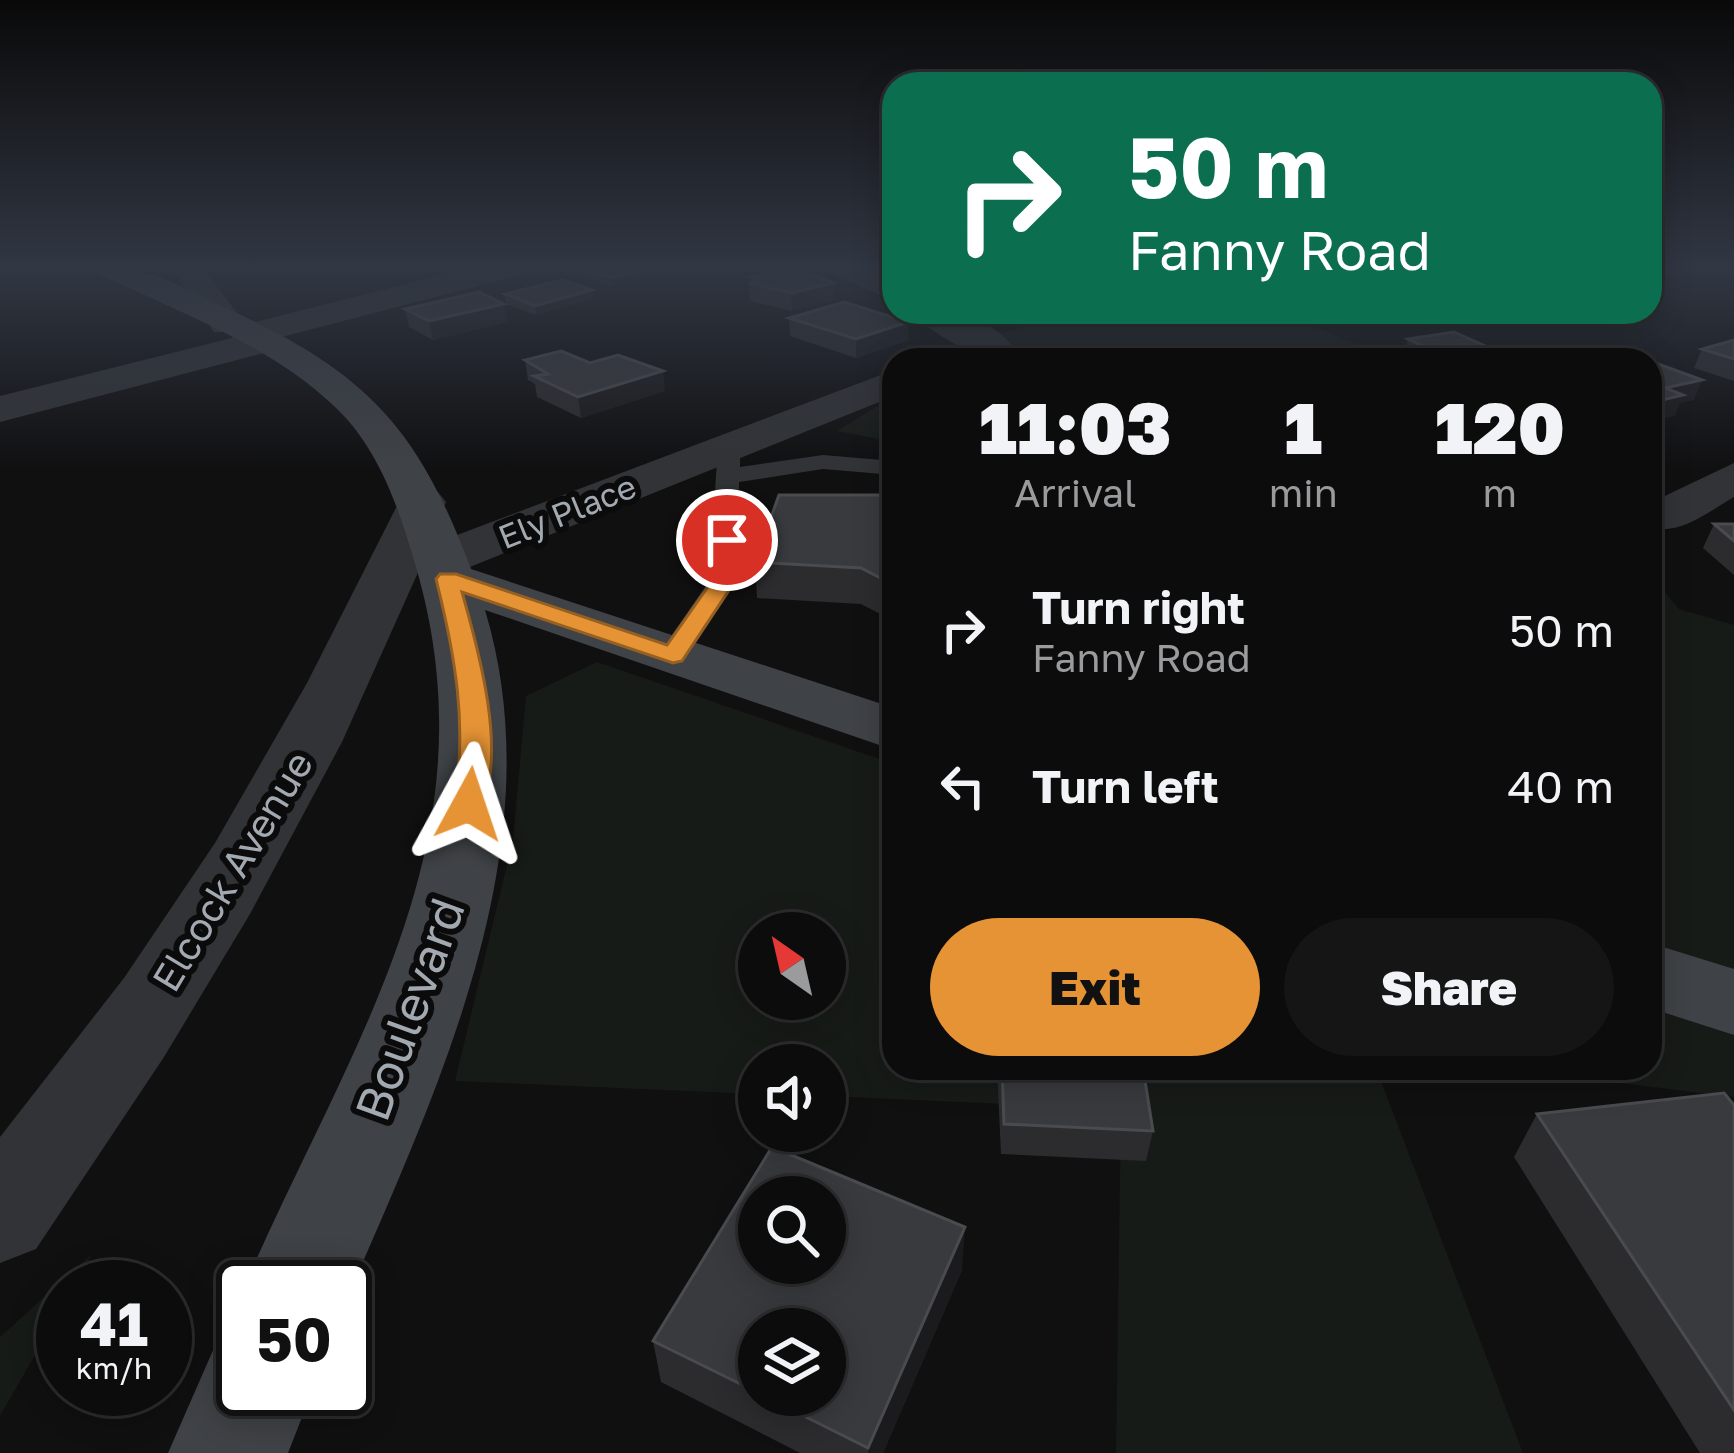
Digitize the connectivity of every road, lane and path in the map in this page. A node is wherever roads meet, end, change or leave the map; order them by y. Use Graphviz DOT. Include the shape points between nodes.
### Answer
graph roads {
  1 [pos="246,334"];
  2 [pos="882,388"];
  3 [pos="0,409"];
  4 [pos="730,461"];
  5 [pos="882,467"];
  6 [pos="1734,477"];
  7 [pos="1664,516"];
  8 [pos="437,547"];
  9 [pos="673,655"];
  10 [pos="882,726"];
  11 [pos="1662,979"];
  12 [pos="1734,1002"];
  13 [pos="0,1216"];
  14 [pos="310,1260"];
  15 [pos="244,1416"];
  16 [pos="228,1453"];
  1 -- 3 [label="street"];
  1 -- 8 [label="main road, Boulevard" via="310,367 380,430"];
  2 -- 4 [label="street, Ely Place"];
  4 -- 5 [label="lane"];
  4 -- 8 [label="street, Ely Place"];
  4 -- 9 [label="lane" via="723,581"];
  6 -- 7 [label="street"];
  8 -- 9 [label="main road"];
  8 -- 13 [label="street, Elcock Avenue" via="381,597 305,754 174,972"];
  8 -- 14 [label="main road, Boulevard" via="471,670 476,764 456,885 402,1046"];
  9 -- 10 [label="main road"];
  11 -- 12 [label="main road"];
  15 -- 16 [label="main road"];
}
